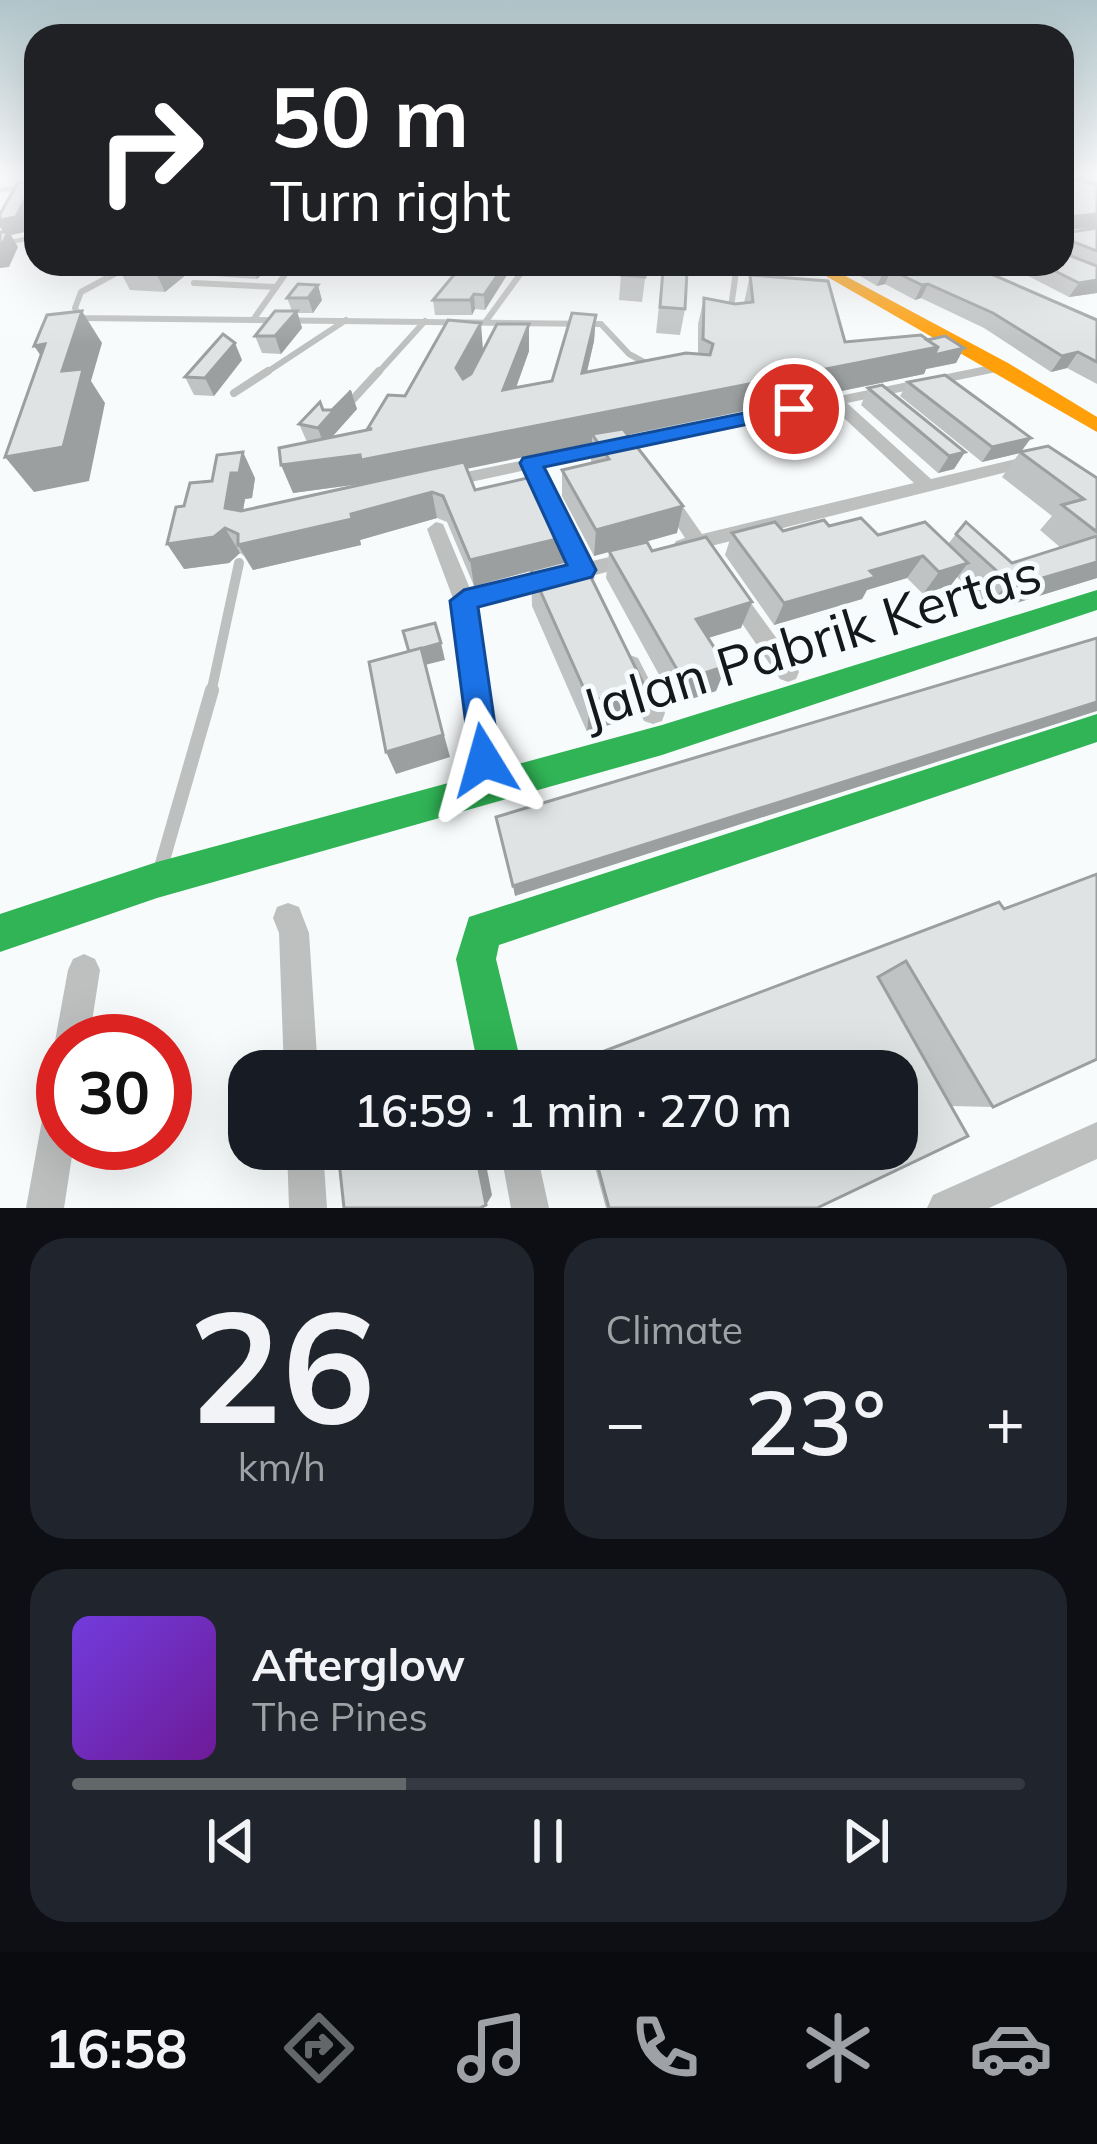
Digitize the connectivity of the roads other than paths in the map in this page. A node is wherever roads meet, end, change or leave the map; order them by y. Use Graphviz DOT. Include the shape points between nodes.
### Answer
graph roads {
  1 [pos="111,276"];
  2 [pos="284,276"];
  3 [pos="519,276"];
  4 [pos="735,276"];
  5 [pos="834,276"];
  6 [pos="194,283"];
  7 [pos="276,287"];
  8 [pos="253,320"];
  9 [pos="346,320"];
  10 [pos="425,320"];
  11 [pos="487,321"];
  12 [pos="506,322"];
  13 [pos="729,323"];
  14 [pos="496,341"];
  15 [pos="1001,367"];
  16 [pos="672,373"];
  17 [pos="940,379"];
  18 [pos="878,392"];
  19 [pos="957,392"];
  20 [pos="234,393"];
  21 [pos="835,401"];
  22 [pos="895,405"];
  23 [pos="334,421"];
  24 [pos="1095,423"];
  25 [pos="1042,456"];
  26 [pos="642,459"];
  27 [pos="531,463"];
  28 [pos="928,486"];
  29 [pos="418,488"];
  30 [pos="436,529"];
  31 [pos="698,542"];
  32 [pos="239,563"];
  33 [pos="588,580"];
  34 [pos="1097,600"];
  35 [pos="464,601"];
  36 [pos="623,652"];
  37 [pos="788,672"];
  38 [pos="653,713"];
  39 [pos="1097,728"];
  40 [pos="484,760"];
  41 [pos="157,880"];
  42 [pos="288,917"];
  43 [pos="0,933"];
  44 [pos="84,970"];
  45 [pos="77,1014"];
  46 [pos="300,1050"];
  47 [pos="496,1050"];
  48 [pos="1097,1140"];
  49 [pos="51,1170"];
  50 [pos="306,1170"];
  51 [pos="522,1170"];
  52 [pos="45,1208"];
  53 [pos="308,1208"];
  54 [pos="530,1208"];
  55 [pos="946,1208"];
  1 -- 8 [label="lane" via="81,292 81,319"];
  2 -- 7 [label="lane"];
  3 -- 11 [label="lane"];
  4 -- 13 [label="lane"];
  5 -- 15 [label="street"];
  6 -- 7 [label="lane"];
  7 -- 8 [label="lane"];
  8 -- 9 [label="lane"];
  9 -- 10 [label="lane"];
  9 -- 20 [label="lane"];
  10 -- 11 [label="lane"];
  10 -- 23 [label="lane"];
  11 -- 12 [label="lane"];
  12 -- 14 [label="lane"];
  12 -- 16 [label="lane" via="601,324 629,354"];
  15 -- 17 [label="street"];
  15 -- 24 [label="street"];
  17 -- 18 [label="street"];
  17 -- 19 [label="street"];
  18 -- 21 [label="street"];
  18 -- 22 [label="street"];
  21 -- 26 [label="street"];
  21 -- 28 [label="street"];
  25 -- 28 [label="street" via="969,467"];
  26 -- 27 [label="street"];
  26 -- 31 [label="street"];
  27 -- 29 [label="street"];
  27 -- 33 [label="street"];
  28 -- 31 [label="street"];
  30 -- 35 [label="street"];
  31 -- 33 [label="street"];
  31 -- 37 [label="street"];
  32 -- 41 [label="lane" via="220,661"];
  33 -- 35 [label="street"];
  34 -- 41 [label="street, Jalan Pabrik Kertas" via="662,740"];
  35 -- 40 [label="street"];
  36 -- 38 [label="street"];
  39 -- 47 [label="street" via="483,931 476,959"];
  41 -- 43 [label="street, Jalan Pabrik Kertas"];
  42 -- 46 [label="street"];
  44 -- 45 [label="street"];
  48 -- 55 [label="street"];
  49 -- 52 [label="street"];
  50 -- 53 [label="street"];
  51 -- 54 [label="street"];
}
